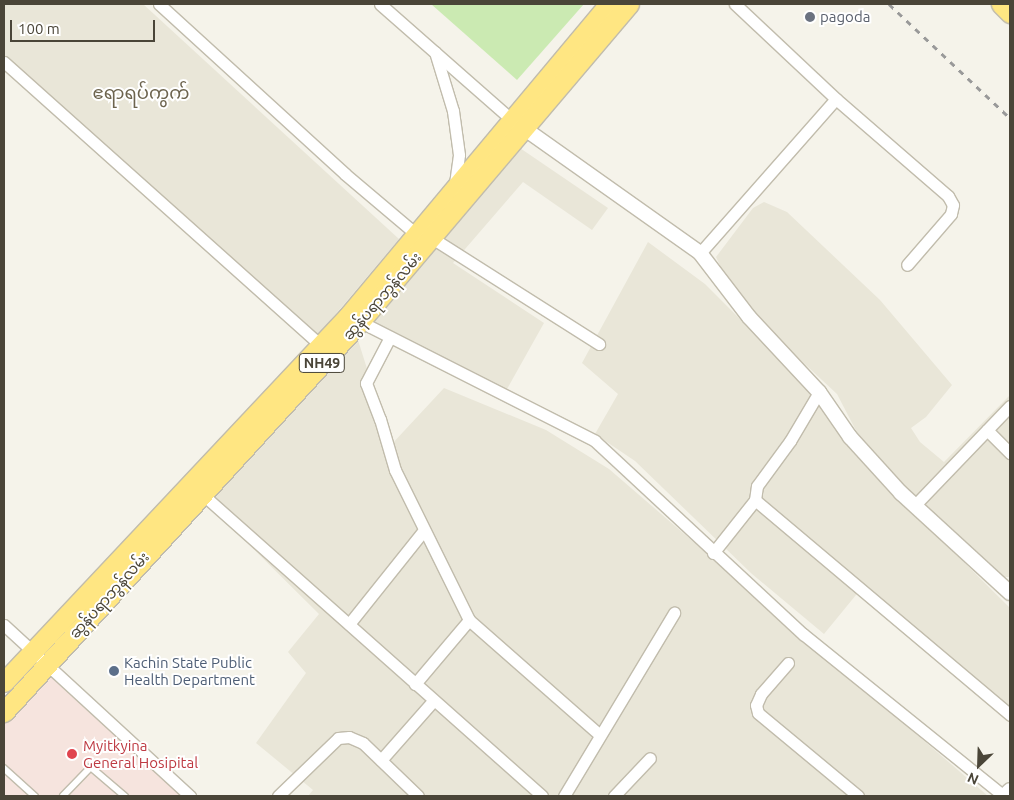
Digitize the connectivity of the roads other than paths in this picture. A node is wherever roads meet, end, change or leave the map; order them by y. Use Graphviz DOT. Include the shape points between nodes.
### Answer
graph roads {
  1 [pos="159,4"];
  2 [pos="380,4"];
  3 [pos="609,4"];
  4 [pos="629,4"];
  5 [pos="735,4"];
  6 [pos="1001,4"];
  7 [pos="1010,13"];
  8 [pos="434,50"];
  9 [pos="4,62"];
  10 [pos="836,99"];
  11 [pos="517,123"];
  12 [pos="455,185"];
  13 [pos="424,236"];
  14 [pos="700,253"];
  15 [pos="907,264"];
  16 [pos="354,319"];
  17 [pos="390,337"];
  18 [pos="599,344"];
  19 [pos="321,345"];
  20 [pos="820,392"];
  21 [pos="1010,406"];
  22 [pos="987,430"];
  23 [pos="1010,453"];
  24 [pos="201,493"];
  25 [pos="754,500"];
  26 [pos="915,505"];
  27 [pos="424,530"];
  28 [pos="713,553"];
  29 [pos="1010,593"];
  30 [pos="674,613"];
  31 [pos="469,620"];
  32 [pos="349,624"];
  33 [pos="4,625"];
  34 [pos="40,658"];
  35 [pos="788,663"];
  36 [pos="4,682"];
  37 [pos="415,684"];
  38 [pos="433,701"];
  39 [pos="4,712"];
  40 [pos="1010,714"];
  41 [pos="600,735"];
  42 [pos="650,758"];
  43 [pos="381,760"];
  44 [pos="4,768"];
  45 [pos="1010,790"];
  46 [pos="842,792"];
  47 [pos="35,796"];
  48 [pos="63,796"];
  49 [pos="125,796"];
  50 [pos="190,796"];
  51 [pos="278,796"];
  52 [pos="418,796"];
  53 [pos="542,796"];
  54 [pos="564,796"];
  55 [pos="614,796"];
  56 [pos="858,796"];
  57 [pos="1004,796"];
  1 -- 13 [label="street" via="345,174"];
  2 -- 8 [label="street"];
  3 -- 11 [label="highway, ဆွန်ပရာဘွန်လမ်း / NH49"];
  4 -- 11 [label="highway, ဆွန်ပရာဘွန်လမ်း / NH49"];
  5 -- 10 [label="street"];
  6 -- 7 [label="highway"];
  8 -- 11 [label="street"];
  8 -- 12 [label="street" via="453,111 459,155"];
  9 -- 19 [label="street"];
  10 -- 14 [label="street"];
  10 -- 15 [label="street" via="948,196 953,205 951,214"];
  11 -- 12 [label="highway, ဆွန်ပရာဘွန်လမ်း / NH49"];
  11 -- 13 [label="highway, ဆွန်ပရာဘွန်လမ်း / NH49"];
  11 -- 14 [label="street"];
  12 -- 13 [label="highway, ဆွန်ပရာဘွန်လမ်း / NH49"];
  13 -- 16 [label="highway, ဆွန်ပရာဘွန်လမ်း / NH49"];
  13 -- 18 [label="street"];
  14 -- 20 [label="street" via="748,317"];
  16 -- 17 [label="street"];
  16 -- 19 [label="highway, ဆွန်ပရာဘွန်လမ်း / NH49"];
  16 -- 24 [label="highway, ဆွန်ပရာဘွန်လမ်း / NH49"];
  17 -- 27 [label="street" via="366,383 395,470"];
  17 -- 28 [label="street" via="595,441"];
  19 -- 34 [label="highway, ဆွန်ပရာဘွန်လမ်း / NH49"];
  20 -- 25 [label="street" via="757,486"];
  20 -- 26 [label="street" via="850,437"];
  21 -- 22 [label="street"];
  22 -- 23 [label="street"];
  22 -- 26 [label="street"];
  24 -- 32 [label="street"];
  24 -- 34 [label="highway, ဆွန်ပရာဘွန်လမ်း / NH49"];
  25 -- 28 [label="street"];
  25 -- 40 [label="street"];
  26 -- 29 [label="street"];
  27 -- 31 [label="street"];
  27 -- 32 [label="street"];
  28 -- 57 [label="street" via="803,634"];
  30 -- 41 [label="street"];
  31 -- 37 [label="street"];
  31 -- 41 [label="street"];
  32 -- 37 [label="street"];
  33 -- 34 [label="street"];
  34 -- 36 [label="highway, ဆွန်ပရာဘွန်လမ်း / NH49"];
  34 -- 39 [label="highway, ဆွန်ပရာဘွန်လမ်း / NH49"];
  34 -- 50 [label="street"];
  35 -- 46 [label="street" via="761,694 756,705 758,713"];
  37 -- 38 [label="street"];
  38 -- 43 [label="street"];
  38 -- 53 [label="street"];
  41 -- 54 [label="street"];
  42 -- 55 [label="street"];
  43 -- 51 [label="street" via="363,743 349,736 338,738"];
  43 -- 52 [label="street"];
  44 -- 47 [label="lane"];
  45 -- 57 [label="street"];
  46 -- 56 [label="street"];
  48 -- 49 [label="lane" via="91,767"];
}
